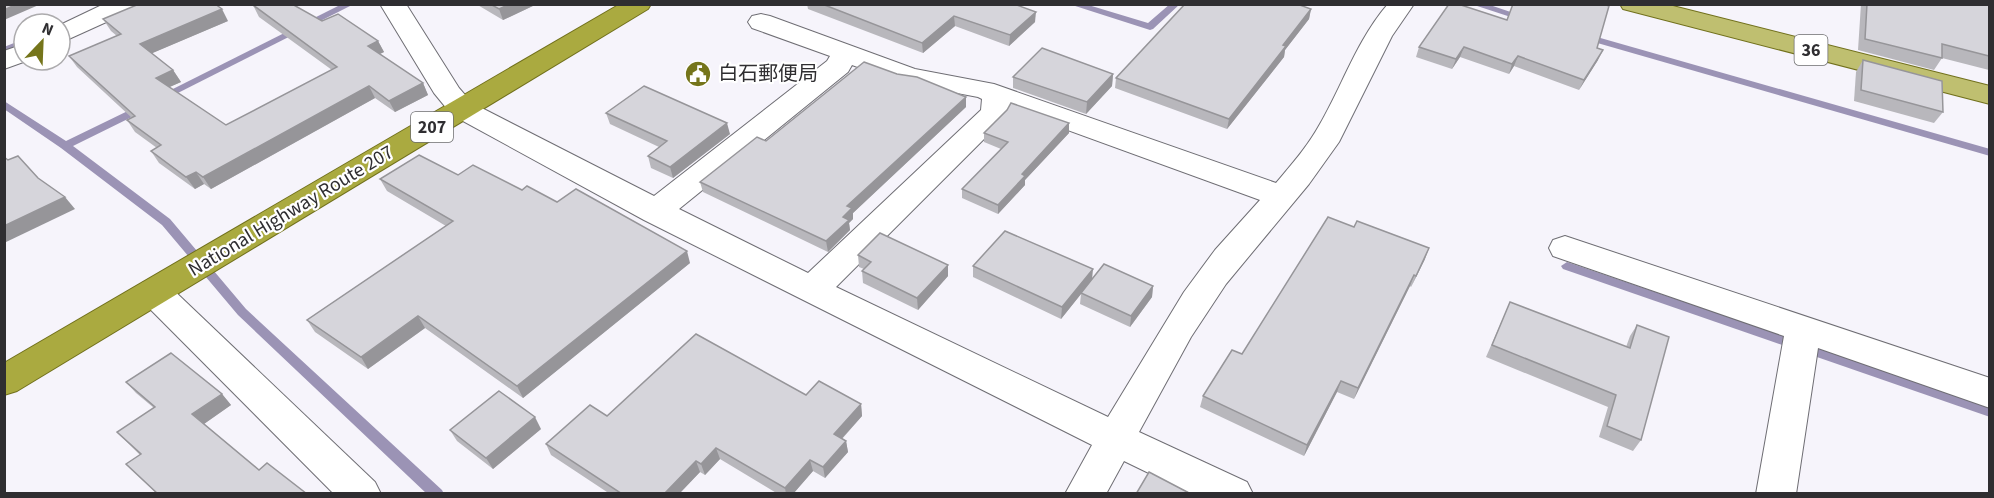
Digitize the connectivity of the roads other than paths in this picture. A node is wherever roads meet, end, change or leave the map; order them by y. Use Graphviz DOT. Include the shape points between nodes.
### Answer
graph roads {
  1 [pos="126,4"];
  2 [pos="393,4"];
  3 [pos="639,4"];
  4 [pos="1402,4"];
  5 [pos="1632,4"];
  6 [pos="761,22"];
  7 [pos="72,29"];
  8 [pos="845,53"];
  9 [pos="996,95"];
  10 [pos="1989,95"];
  11 [pos="462,109"];
  12 [pos="1281,196"];
  13 [pos="656,212"];
  14 [pos="1565,248"];
  15 [pos="812,290"];
  16 [pos="154,292"];
  17 [pos="1801,343"];
  18 [pos="4,381"];
  19 [pos="1989,393"];
  20 [pos="1116,439"];
  21 [pos="361,494"];
  22 [pos="1085,494"];
  23 [pos="1233,494"];
  24 [pos="1776,494"];
  1 -- 7 [label="street"];
  2 -- 11 [label="street"];
  3 -- 11 [label="highway, National Highway Route 207 / 207"];
  4 -- 12 [label="street" via="1378,38 1338,122"];
  5 -- 10 [label="main road, 36"];
  6 -- 8 [label="street"];
  8 -- 9 [label="street" via="909,76"];
  8 -- 13 [label="street" via="838,66"];
  9 -- 12 [label="street"];
  9 -- 15 [label="street" via="995,112"];
  11 -- 13 [label="street"];
  11 -- 16 [label="highway, National Highway Route 207 / 207"];
  12 -- 20 [label="street" via="1215,273 1178,327"];
  13 -- 15 [label="street"];
  14 -- 17 [label="street"];
  15 -- 20 [label="street"];
  16 -- 18 [label="highway, National Highway Route 207 / 207"];
  16 -- 21 [label="street"];
  17 -- 19 [label="street"];
  17 -- 24 [label="street"];
  20 -- 22 [label="street"];
  20 -- 23 [label="street"];
}
